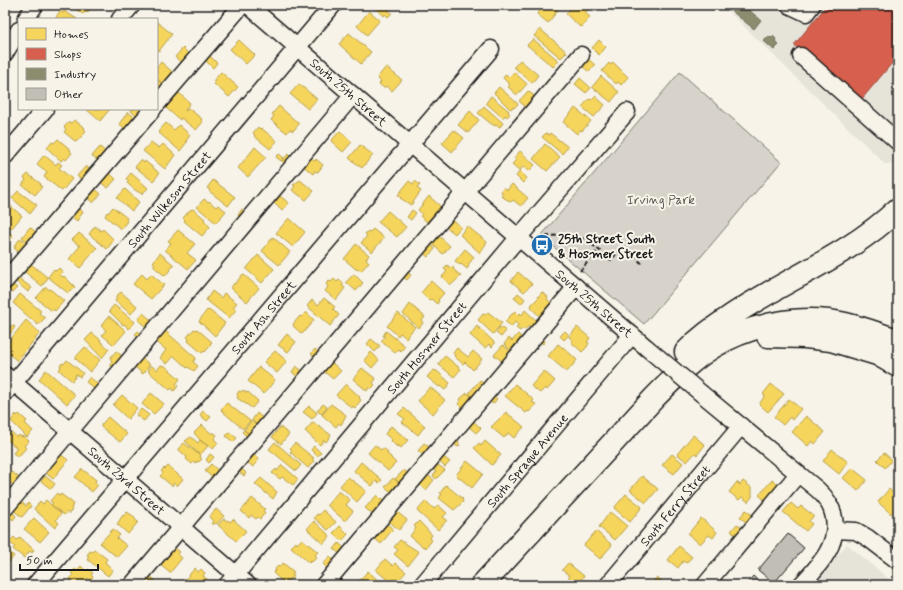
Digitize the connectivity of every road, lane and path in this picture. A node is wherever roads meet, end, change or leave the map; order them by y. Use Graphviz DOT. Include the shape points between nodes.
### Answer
graph roads {
  1 [pos="34,5"];
  2 [pos="132,5"];
  3 [pos="242,5"];
  4 [pos="248,5"];
  5 [pos="333,5"];
  6 [pos="789,5"];
  7 [pos="812,5"];
  8 [pos="27,18"];
  9 [pos="121,18"];
  10 [pos="18,32"];
  11 [pos="298,47"];
  12 [pos="491,49"];
  13 [pos="5,53"];
  14 [pos="581,55"];
  15 [pos="801,56"];
  16 [pos="353,95"];
  17 [pos="158,103"];
  18 [pos="44,110"];
  19 [pos="152,110"];
  20 [pos="627,112"];
  21 [pos="898,142"];
  22 [pos="410,145"];
  23 [pos="5,156"];
  24 [pos="464,192"];
  25 [pos="898,209"];
  26 [pos="539,237"];
  27 [pos="518,238"];
  28 [pos="598,250"];
  29 [pos="644,265"];
  30 [pos="580,271"];
  31 [pos="5,281"];
  32 [pos="576,287"];
  33 [pos="794,321"];
  34 [pos="898,329"];
  35 [pos="632,335"];
  36 [pos="898,340"];
  37 [pos="712,347"];
  38 [pos="898,366"];
  39 [pos="8,384"];
  40 [pos="655,397"];
  41 [pos="740,426"];
  42 [pos="70,431"];
  43 [pos="798,474"];
  44 [pos="125,479"];
  45 [pos="5,508"];
  46 [pos="181,527"];
  47 [pos="835,530"];
  48 [pos="898,561"];
  49 [pos="231,580"];
  50 [pos="35,585"];
  51 [pos="132,585"];
  52 [pos="248,585"];
  53 [pos="324,585"];
  54 [pos="422,585"];
  55 [pos="482,585"];
  56 [pos="608,585"];
  57 [pos="705,585"];
  58 [pos="801,585"];
  1 -- 8 [label="street"];
  2 -- 9 [label="street"];
  3 -- 17 [label="street"];
  4 -- 11 [label="street, South 25th Street"];
  5 -- 11 [label="street, South Wilkeson Street"];
  6 -- 7 [label="street" via="806,13"];
  10 -- 13 [label="street"];
  11 -- 16 [label="street, South 25th Street"];
  11 -- 39 [label="street, South Wilkeson Street"];
  12 -- 22 [label="street, South Ash Street"];
  14 -- 24 [label="street"];
  15 -- 21 [label="street"];
  16 -- 22 [label="street, South 25th Street"];
  16 -- 42 [label="street"];
  18 -- 23 [label="street"];
  19 -- 31 [label="street"];
  20 -- 27 [label="street, South Hosmer Street"];
  22 -- 24 [label="street, South 25th Street"];
  22 -- 44 [label="street, South Ash Street"];
  24 -- 27 [label="street, South 25th Street"];
  24 -- 46 [label="street"];
  25 -- 40 [label="highway" via="877,228 844,250 748,304 711,329 680,359"];
  26 -- 28 [label="path" via="573,234 585,239"];
  27 -- 32 [label="street, South 25th Street"];
  27 -- 49 [label="street, South Hosmer Street"];
  28 -- 29 [label="path" via="611,260 622,247"];
  28 -- 30 [label="path"];
  32 -- 35 [label="street, South 25th Street"];
  32 -- 53 [label="street"];
  33 -- 34 [label="highway" via="818,314 836,314"];
  33 -- 36 [label="highway" via="812,320 844,324"];
  33 -- 37 [label="highway" via="757,327 734,335"];
  35 -- 41 [label="street, South 25th Street, bridge"];
  35 -- 54 [label="street, South Sprague Avenue"];
  37 -- 38 [label="highway" via="749,336 806,336 831,340 877,354"];
  37 -- 40 [label="highway" via="685,367"];
  39 -- 42 [label="street, South 23rd Street"];
  40 -- 55 [label="highway"];
  41 -- 43 [label="street, South 25th Street"];
  41 -- 56 [label="street, South Ferry Street"];
  42 -- 44 [label="street, South 23rd Street"];
  42 -- 45 [label="street"];
  43 -- 47 [label="street, South 25th Street" via="823,494 831,505"];
  43 -- 57 [label="street"];
  44 -- 46 [label="street, South 23rd Street"];
  44 -- 50 [label="street, South Ash Street"];
  46 -- 49 [label="street, South 23rd Street"];
  46 -- 51 [label="street"];
  47 -- 48 [label="street" via="860,533"];
  47 -- 58 [label="street" via="826,555"];
  49 -- 52 [label="street, South 23rd Street"];
}
